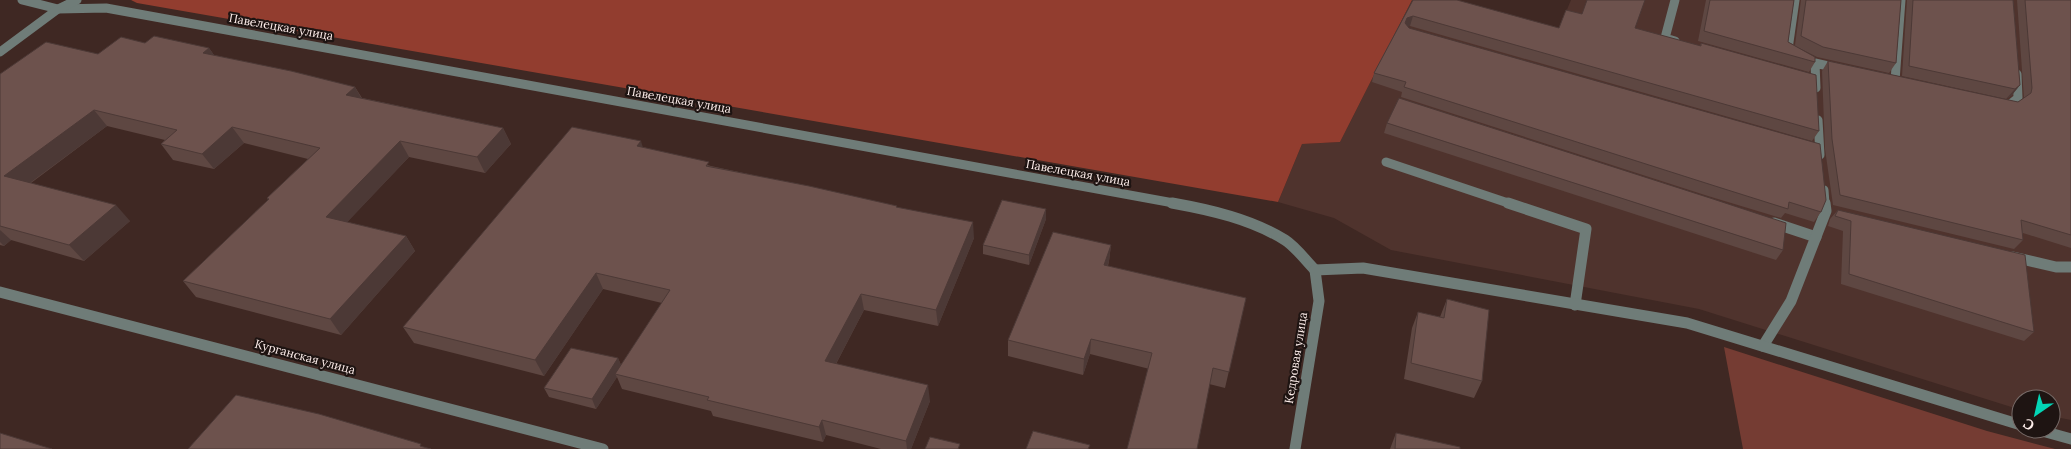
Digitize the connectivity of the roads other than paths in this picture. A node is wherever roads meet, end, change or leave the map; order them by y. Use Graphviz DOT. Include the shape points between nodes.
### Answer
graph roads {
  1 [pos="22,0"];
  2 [pos="77,0"];
  3 [pos="1675,0"];
  4 [pos="1794,0"];
  5 [pos="1901,0"];
  6 [pos="58,9"];
  7 [pos="1684,44"];
  8 [pos="0,52"];
  9 [pos="1808,59"];
  10 [pos="2016,68"];
  11 [pos="1850,71"];
  12 [pos="1895,81"];
  13 [pos="1999,104"];
  14 [pos="1386,162"];
  15 [pos="1769,222"];
  16 [pos="1816,237"];
  17 [pos="1998,253"];
  18 [pos="2071,267"];
  19 [pos="1315,270"];
  20 [pos="0,292"];
  21 [pos="1575,305"];
  22 [pos="1763,346"];
  23 [pos="2011,422"];
  24 [pos="604,449"];
  25 [pos="1295,449"];
  1 -- 6 [label="street, Павелецкая улица"];
  2 -- 6 [label="street"];
  3 -- 7 [label="street" via="1665,38"];
  4 -- 9 [label="street" via="1788,49"];
  5 -- 12 [label="street"];
  6 -- 8 [label="street"];
  6 -- 19 [label="street, Павелецкая улица" via="106,8 1201,208 1248,222 1286,241"];
  9 -- 11 [label="street"];
  9 -- 16 [label="street" via="1817,104 1814,147 1831,213"];
  10 -- 13 [label="street" via="2018,98 2008,106"];
  14 -- 21 [label="street" via="1586,229"];
  15 -- 16 [label="street"];
  16 -- 22 [label="street" via="1791,302"];
  17 -- 18 [label="street" via="2056,267"];
  19 -- 21 [label="street" via="1363,268"];
  19 -- 25 [label="street, Кедровая улица" via="1318,300"];
  20 -- 24 [label="street, Курганская улица"];
  21 -- 22 [label="street" via="1687,323"];
  22 -- 23 [label="street"];
}
